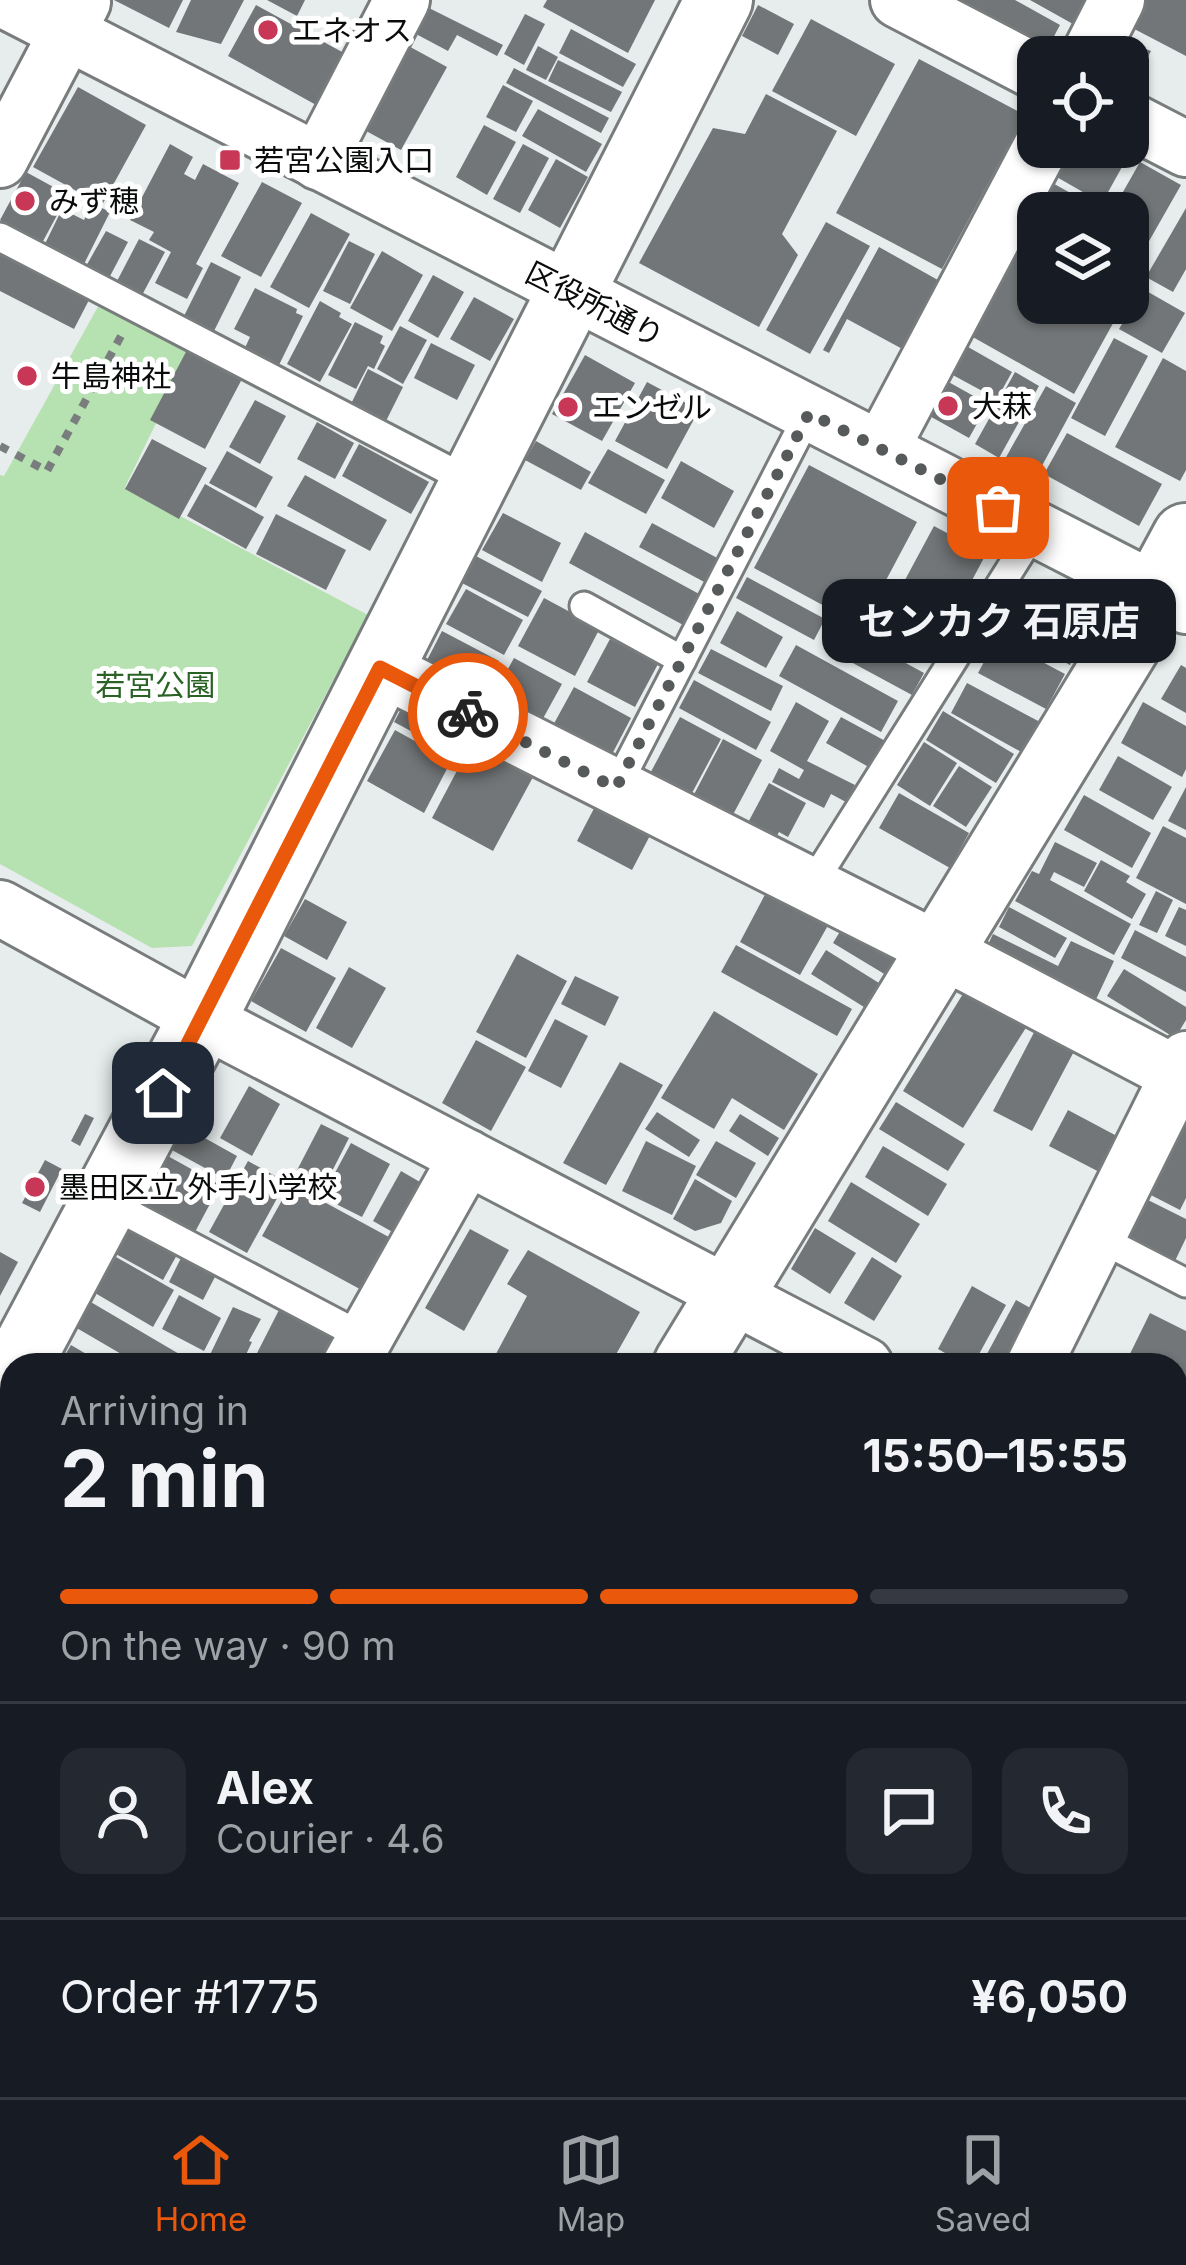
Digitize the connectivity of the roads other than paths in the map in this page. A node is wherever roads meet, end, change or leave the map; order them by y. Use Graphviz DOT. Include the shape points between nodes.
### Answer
graph roads {
  1 [pos="4,0"];
  2 [pos="402,0"];
  3 [pos="718,0"];
  4 [pos="898,0"];
  5 [pos="1117,0"];
  6 [pos="76,16"];
  7 [pos="1099,36"];
  8 [pos="1017,62"];
  9 [pos="1149,130"];
  10 [pos="1186,149"];
  11 [pos="0,160"];
  12 [pos="318,162"];
  13 [pos="1030,168"];
  14 [pos="0,237"];
  15 [pos="570,292"];
  16 [pos="809,413"];
  17 [pos="881,449"];
  18 [pos="473,483"];
  19 [pos="1036,528"];
  20 [pos="1176,578"];
  21 [pos="584,606"];
  22 [pos="682,659"];
  23 [pos="380,668"];
  24 [pos="616,788"];
  25 [pos="811,886"];
  26 [pos="0,908"];
  27 [pos="939,953"];
  28 [pos="202,1019"];
  29 [pos="1183,1071"];
  30 [pos="467,1157"];
  31 [pos="105,1201"];
  32 [pos="1097,1237"];
  33 [pos="1186,1283"];
  34 [pos="731,1295"];
  35 [pos="358,1352"];
  36 [pos="24,1353"];
  37 [pos="695,1353"];
  38 [pos="842,1353"];
  39 [pos="1040,1353"];
  1 -- 6 [label="street, 区役所通り"];
  2 -- 12 [label="street"];
  3 -- 15 [label="street"];
  4 -- 8 [label="street"];
  5 -- 7 [label="street"];
  6 -- 11 [label="street"];
  6 -- 12 [label="street, 区役所通り"];
  9 -- 10 [label="street"];
  12 -- 15 [label="street, 区役所通り"];
  13 -- 17 [label="street"];
  14 -- 18 [label="lane"];
  15 -- 16 [label="street, 区役所通り"];
  15 -- 18 [label="street"];
  16 -- 17 [label="street, 区役所通り"];
  16 -- 22 [label="lane"];
  17 -- 19 [label="street, 区役所通り"];
  18 -- 23 [label="street"];
  19 -- 20 [label="street, 区役所通り"];
  19 -- 25 [label="lane"];
  20 -- 27 [label="street"];
  21 -- 22 [label="lane"];
  22 -- 24 [label="lane"];
  23 -- 24 [label="street"];
  23 -- 28 [label="street"];
  24 -- 25 [label="street"];
  25 -- 27 [label="street"];
  26 -- 28 [label="street"];
  27 -- 29 [label="street"];
  27 -- 34 [label="street"];
  28 -- 30 [label="street"];
  28 -- 31 [label="street"];
  29 -- 32 [label="street"];
  30 -- 34 [label="street"];
  30 -- 35 [label="street"];
  31 -- 35 [label="lane"];
  31 -- 36 [label="street"];
  32 -- 33 [label="lane"];
  32 -- 39 [label="street"];
  34 -- 37 [label="street"];
  34 -- 38 [label="street"];
}
